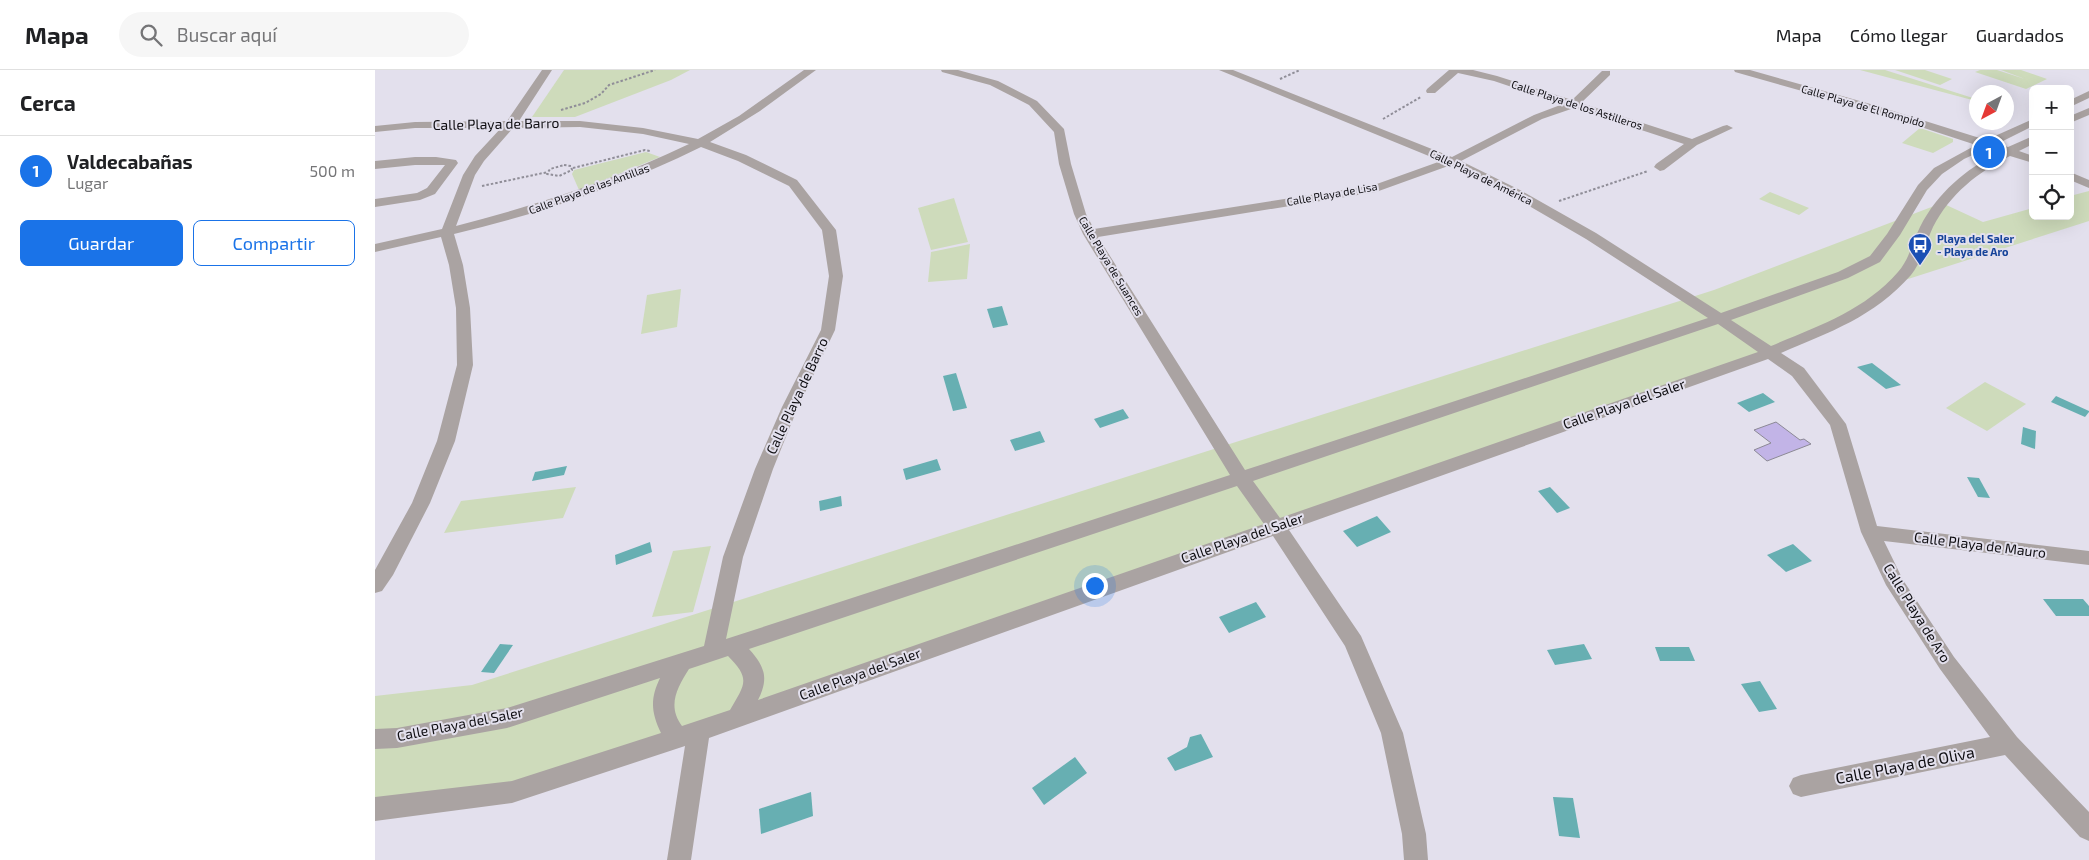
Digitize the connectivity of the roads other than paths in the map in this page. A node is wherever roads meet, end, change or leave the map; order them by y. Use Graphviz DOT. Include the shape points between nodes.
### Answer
graph roads {
  1 [pos="547,70"];
  2 [pos="811,70"];
  3 [pos="946,70"];
  4 [pos="1224,70"];
  5 [pos="1455,70"];
  6 [pos="1460,70"];
  7 [pos="1739,70"];
  8 [pos="1606,73"];
  9 [pos="1431,91"];
  10 [pos="2089,94"];
  11 [pos="2074,102"];
  12 [pos="1574,104"];
  13 [pos="2089,110"];
  14 [pos="2074,118"];
  15 [pos="511,123"];
  16 [pos="2029,124"];
  17 [pos="1727,128"];
  18 [pos="375,129"];
  19 [pos="2029,140"];
  20 [pos="700,143"];
  21 [pos="1693,143"];
  22 [pos="1987,144"];
  23 [pos="2008,151"];
  24 [pos="2029,159"];
  25 [pos="1451,161"];
  26 [pos="375,165"];
  27 [pos="1660,167"];
  28 [pos="469,175"];
  29 [pos="2074,178"];
  30 [pos="442,179"];
  31 [pos="2089,184"];
  32 [pos="375,203"];
  33 [pos="447,233"];
  34 [pos="1090,234"];
  35 [pos="375,248"];
  36 [pos="1720,319"];
  37 [pos="1769,353"];
  38 [pos="1241,478"];
  39 [pos="1276,526"];
  40 [pos="1870,532"];
  41 [pos="2089,558"];
  42 [pos="375,584"];
  43 [pos="723,649"];
  44 [pos="681,663"];
  45 [pos="738,717"];
  46 [pos="699,731"];
  47 [pos="677,738"];
  48 [pos="375,739"];
  49 [pos="2009,744"];
  50 [pos="1801,786"];
  51 [pos="375,809"];
  52 [pos="2089,829"];
  53 [pos="679,860"];
  54 [pos="1415,860"];
  1 -- 15 [label="street"];
  2 -- 20 [label="street, Calle Playa de las Antillas"];
  3 -- 34 [label="street, Calle Playa de Suances" via="994,83 1033,103 1060,130 1065,164 1080,214"];
  4 -- 25 [label="street, Calle Playa de América"];
  5 -- 9 [label="street"];
  6 -- 12 [label="street, Calle Playa de los Astilleros"];
  7 -- 22 [label="street, Calle Playa de El Rompido"];
  8 -- 12 [label="street, Calle Playa de Lisa"];
  10 -- 11 [label="street"];
  12 -- 21 [label="street, Calle Playa de los Astilleros"];
  12 -- 25 [label="street, Calle Playa de Lisa" via="1538,117"];
  13 -- 14 [label="street"];
  15 -- 18 [label="street, Calle Playa de Barro"];
  15 -- 20 [label="street, Calle Playa de Barro" via="610,126"];
  15 -- 28 [label="street"];
  16 -- 22 [label="street, Calle Playa del Saler"];
  17 -- 21 [label="street"];
  19 -- 23 [label="street, Calle Playa del Saler"];
  20 -- 33 [label="street, Calle Playa de las Antillas" via="631,175 577,195"];
  20 -- 43 [label="street, Calle Playa de Barro" via="743,158 793,184 829,230 836,276 828,330 763,469 733,557"];
  21 -- 27 [label="street"];
  22 -- 23 [label="street, Calle Playa de El Rompido"];
  22 -- 36 [label="street, Calle Playa del Saler" via="1938,171 1922,188 1875,259 1843,275"];
  23 -- 24 [label="street, Calle Playa de El Rompido"];
  23 -- 37 [label="street, Calle Playa del Saler" via="1981,166 1945,197 1927,226 1906,272 1878,299 1850,318"];
  25 -- 34 [label="street, Calle Playa de Lisa" via="1376,188"];
  25 -- 36 [label="street, Calle Playa de América" via="1591,236"];
  26 -- 30 [label="street" via="452,163"];
  28 -- 30 [label="street"];
  28 -- 33 [label="street"];
  29 -- 31 [label="street"];
  30 -- 32 [label="street" via="431,192 420,196"];
  33 -- 35 [label="street, Calle Playa de las Antillas"];
  33 -- 42 [label="street" via="463,308 465,365 446,441 421,503 386,570"];
  34 -- 38 [label="street, Calle Playa de Suances"];
  36 -- 37 [label="street, Calle Playa de Aro"];
  36 -- 38 [label="street, Calle Playa del Saler"];
  37 -- 39 [label="street, Calle Playa del Saler"];
  37 -- 40 [label="street, Calle Playa de Aro" via="1798,372 1838,424"];
  38 -- 39 [label="street, Calle Playa de Suances"];
  38 -- 43 [label="street, Calle Playa del Saler"];
  39 -- 45 [label="street, Calle Playa del Saler"];
  39 -- 54 [label="street, Calle Playa de Suances" via="1354,642 1392,733 1414,834"];
  40 -- 41 [label="street, Calle Playa de Mauro"];
  40 -- 49 [label="street, Calle Playa de Aro" via="1896,585 1947,663"];
  43 -- 44 [label="street, Calle Playa del Saler"];
  43 -- 45 [label="street" via="751,665 755,675 752,691"];
  44 -- 47 [label="street" via="663,691 662,708 668,727"];
  44 -- 48 [label="street, Calle Playa del Saler" via="507,718"];
  45 -- 46 [label="street, Calle Playa del Saler"];
  46 -- 47 [label="street, Calle Playa del Saler"];
  46 -- 53 [label="street"];
  47 -- 51 [label="street, Calle Playa del Saler" via="512,792"];
  49 -- 50 [label="street, Calle Playa de Oliva"];
  49 -- 52 [label="street, Calle Playa de Aro"];
}
